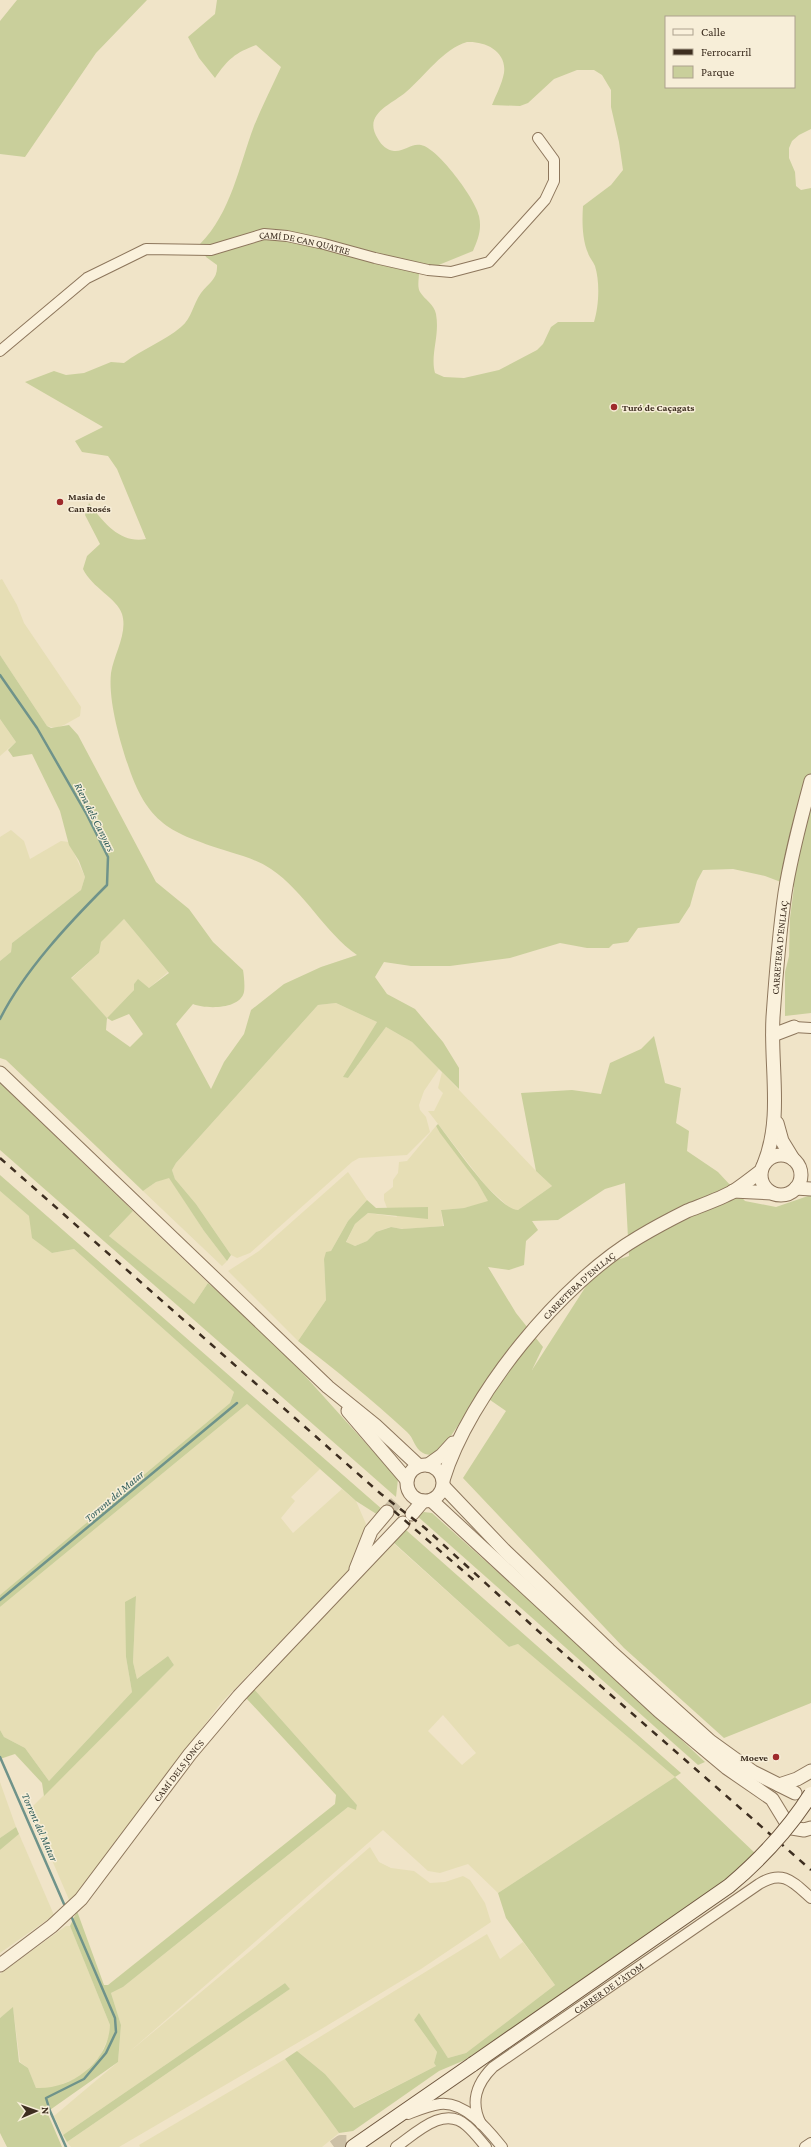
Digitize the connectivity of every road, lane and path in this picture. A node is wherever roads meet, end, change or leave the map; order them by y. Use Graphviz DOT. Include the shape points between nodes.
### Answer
graph roads {
  1 [pos="538,138"];
  2 [pos="0,351"];
  3 [pos="811,781"];
  4 [pos="773,1018"];
  5 [pos="794,1027"];
  6 [pos="811,1028"];
  7 [pos="772,1034"];
  8 [pos="0,1073"];
  9 [pos="775,1117"];
  10 [pos="795,1161"];
  11 [pos="763,1168"];
  12 [pos="811,1171"];
  13 [pos="796,1188"];
  14 [pos="811,1189"];
  15 [pos="733,1191"];
  16 [pos="772,1193"];
  17 [pos="328,1387"];
  18 [pos="466,1427"];
  19 [pos="423,1465"];
  20 [pos="443,1483"];
  21 [pos="404,1489"];
  22 [pos="427,1501"];
  23 [pos="386,1512"];
  24 [pos="371,1531"];
  25 [pos="372,1556"];
  26 [pos="355,1573"];
  27 [pos="811,1771"];
  28 [pos="779,1786"];
  29 [pos="804,1793"];
  30 [pos="783,1816"];
  31 [pos="811,1828"];
  32 [pos="811,1898"];
  33 [pos="0,1964"];
  34 [pos="392,2120"];
  35 [pos="484,2127"];
  36 [pos="811,2143"];
  37 [pos="353,2147"];
  38 [pos="396,2147"];
  39 [pos="486,2147"];
  40 [pos="502,2147"];
  41 [pos="805,2147"];
  1 -- 2 [label="street, CAMÍ DE CAN QUATRE" via="554,160 554,181 545,200 489,262 451,272 428,270 324,244 264,234 211,250 146,249 87,278"];
  3 -- 4 [label="street, CARRETERA D'ENLLAÇ" via="785,893"];
  4 -- 5 [label="street"];
  4 -- 7 [label="street, CARRETERA D'ENLLAÇ"];
  5 -- 6 [label="street"];
  5 -- 7 [label="street"];
  7 -- 9 [label="street, CARRETERA D'ENLLAÇ"];
  8 -- 17 [label="street"];
  9 -- 10 [label="street, CARRETERA D'ENLLAÇ" via="782,1141"];
  9 -- 11 [label="street, CARRETERA D'ENLLAÇ" via="773,1140"];
  10 -- 11 [label="street" via="781,1155 774,1156"];
  10 -- 12 [label="street"];
  10 -- 13 [label="street" via="801,1175"];
  11 -- 15 [label="street, CARRETERA D'ENLLAÇ"];
  11 -- 16 [label="street" via="763,1184"];
  13 -- 14 [label="street"];
  13 -- 16 [label="street" via="786,1195"];
  15 -- 16 [label="street, CARRETERA D'ENLLAÇ"];
  15 -- 18 [label="street, CARRETERA D'ENLLAÇ" via="685,1212 637,1238 566,1295 516,1352"];
  17 -- 19 [label="street"];
  17 -- 21 [label="street"];
  18 -- 19 [label="street" via="442,1455"];
  18 -- 20 [label="street" via="449,1460"];
  19 -- 20 [label="street" via="436,1468"];
  19 -- 21 [label="street" via="411,1471"];
  20 -- 22 [label="street" via="439,1495"];
  20 -- 28 [label="street" via="505,1551 693,1726 752,1772"];
  21 -- 22 [label="street" via="412,1496"];
  22 -- 25 [label="street, CAMÍ DELS JONCS"];
  22 -- 30 [label="street" via="659,1711 727,1768 772,1800"];
  23 -- 24 [label="street, CAMÍ DELS JONCS"];
  24 -- 25 [label="street"];
  24 -- 26 [label="street, CAMÍ DELS JONCS"];
  25 -- 26 [label="street, CAMÍ DELS JONCS"];
  26 -- 33 [label="street, CAMÍ DELS JONCS" via="239,1696 190,1754 81,1900 52,1926"];
  27 -- 28 [label="street"];
  27 -- 29 [label="street"];
  28 -- 29 [label="street"];
  29 -- 30 [label="street" via="786,1800"];
  29 -- 34 [label="main road, bridge" via="777,1840 730,1886"];
  30 -- 31 [label="street" via="792,1828"];
  32 -- 35 [label="street, CARRER DE L'ÀTOM" via="791,1880 778,1876 767,1879 493,2067 478,2086 475,2096 475,2106"];
  34 -- 35 [label="street" via="441,2104 454,2105"];
  34 -- 37 [label="main road"];
  35 -- 40 [label="street"];
  36 -- 41 [label="street"];
  38 -- 39 [label="street" via="433,2121 447,2118 460,2121"];
}
